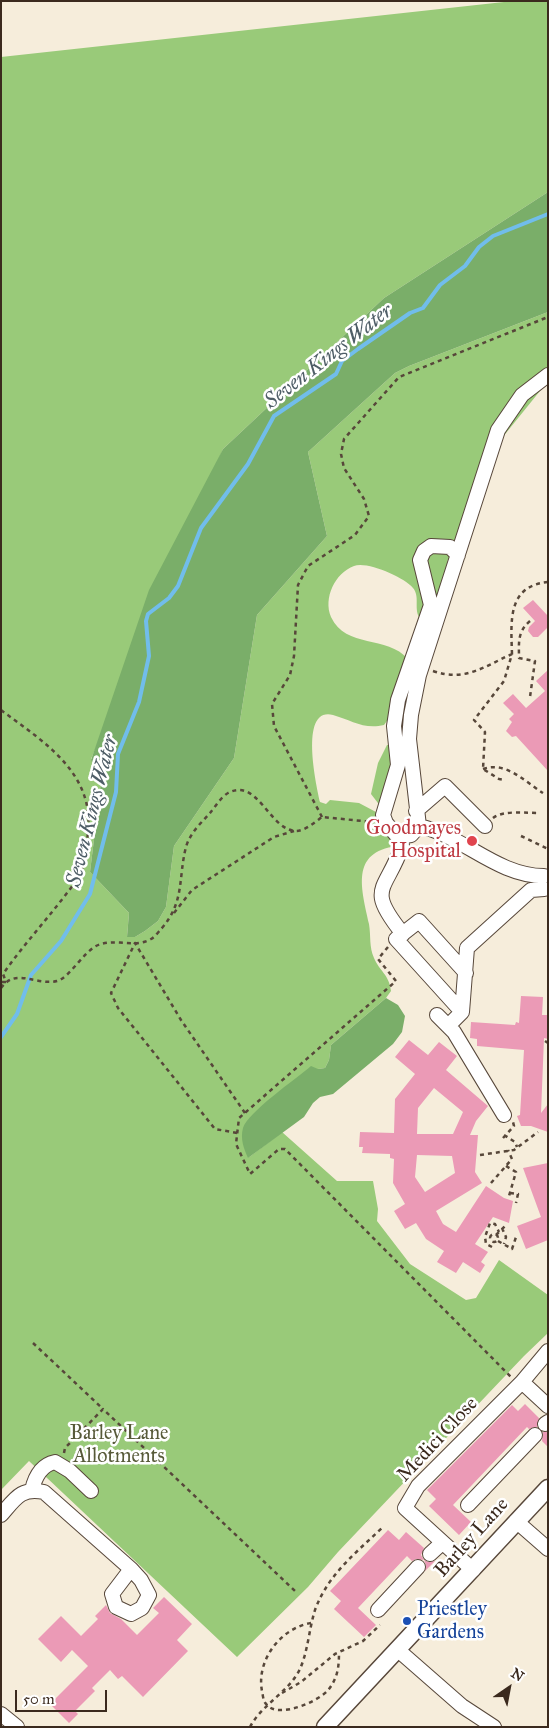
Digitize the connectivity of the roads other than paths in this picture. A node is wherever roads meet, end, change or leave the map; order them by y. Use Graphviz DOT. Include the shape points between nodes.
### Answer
graph roads {
  1 [pos="548,375"];
  2 [pos="458,555"];
  3 [pos="416,811"];
  4 [pos="419,826"];
  5 [pos="485,826"];
  6 [pos="398,836"];
  7 [pos="546,884"];
  8 [pos="400,937"];
  9 [pos="466,973"];
  10 [pos="462,1012"];
  11 [pos="437,1015"];
  12 [pos="448,1026"];
  13 [pos="504,1115"];
  14 [pos="548,1351"];
  15 [pos="520,1383"];
  16 [pos="548,1406"];
  17 [pos="536,1435"];
  18 [pos="548,1488"];
  19 [pos="32,1490"];
  20 [pos="91,1491"];
  21 [pos="468,1505"];
  22 [pos="1,1515"];
  23 [pos="516,1521"];
  24 [pos="442,1543"];
  25 [pos="548,1549"];
  26 [pos="430,1554"];
  27 [pos="418,1568"];
  28 [pos="131,1569"];
  29 [pos="473,1570"];
  30 [pos="378,1610"];
  31 [pos="398,1650"];
  32 [pos="1,1714"];
  33 [pos="17,1727"];
  34 [pos="325,1727"];
  35 [pos="494,1727"];
  1 -- 2 [label="street" via="522,395 498,430"];
  2 -- 3 [label="street" via="421,669 411,715 409,739"];
  2 -- 6 [label="street" via="450,546 431,546 420,560 431,606 398,700 394,726 398,766 383,815 386,824"];
  3 -- 4 [label="street"];
  3 -- 5 [label="street" via="445,786"];
  4 -- 6 [label="street" via="411,835"];
  4 -- 7 [label="street" via="430,828 481,857"];
  6 -- 8 [label="street" via="402,846 380,894 387,915"];
  7 -- 9 [label="street" via="531,890 467,948"];
  8 -- 9 [label="street" via="419,921"];
  8 -- 10 [label="street"];
  9 -- 10 [label="street"];
  10 -- 12 [label="street"];
  11 -- 12 [label="street"];
  12 -- 13 [label="street"];
  14 -- 15 [label="street"];
  15 -- 16 [label="street"];
  15 -- 24 [label="street, Medici Close" via="418,1486 405,1508"];
  17 -- 21 [label="street"];
  18 -- 23 [label="main road, Barley Lane"];
  19 -- 20 [label="street" via="36,1477 49,1463 60,1464"];
  19 -- 22 [label="street" via="20,1494"];
  19 -- 28 [label="street" via="44,1492"];
  23 -- 25 [label="street"];
  23 -- 29 [label="main road, Barley Lane"];
  24 -- 26 [label="street"];
  24 -- 29 [label="street, Medici Close"];
  27 -- 30 [label="street"];
  29 -- 31 [label="main road, Barley Lane"];
  31 -- 34 [label="main road, Barley Lane"];
  31 -- 35 [label="street" via="462,1706"];
  32 -- 33 [label="street"];
}
